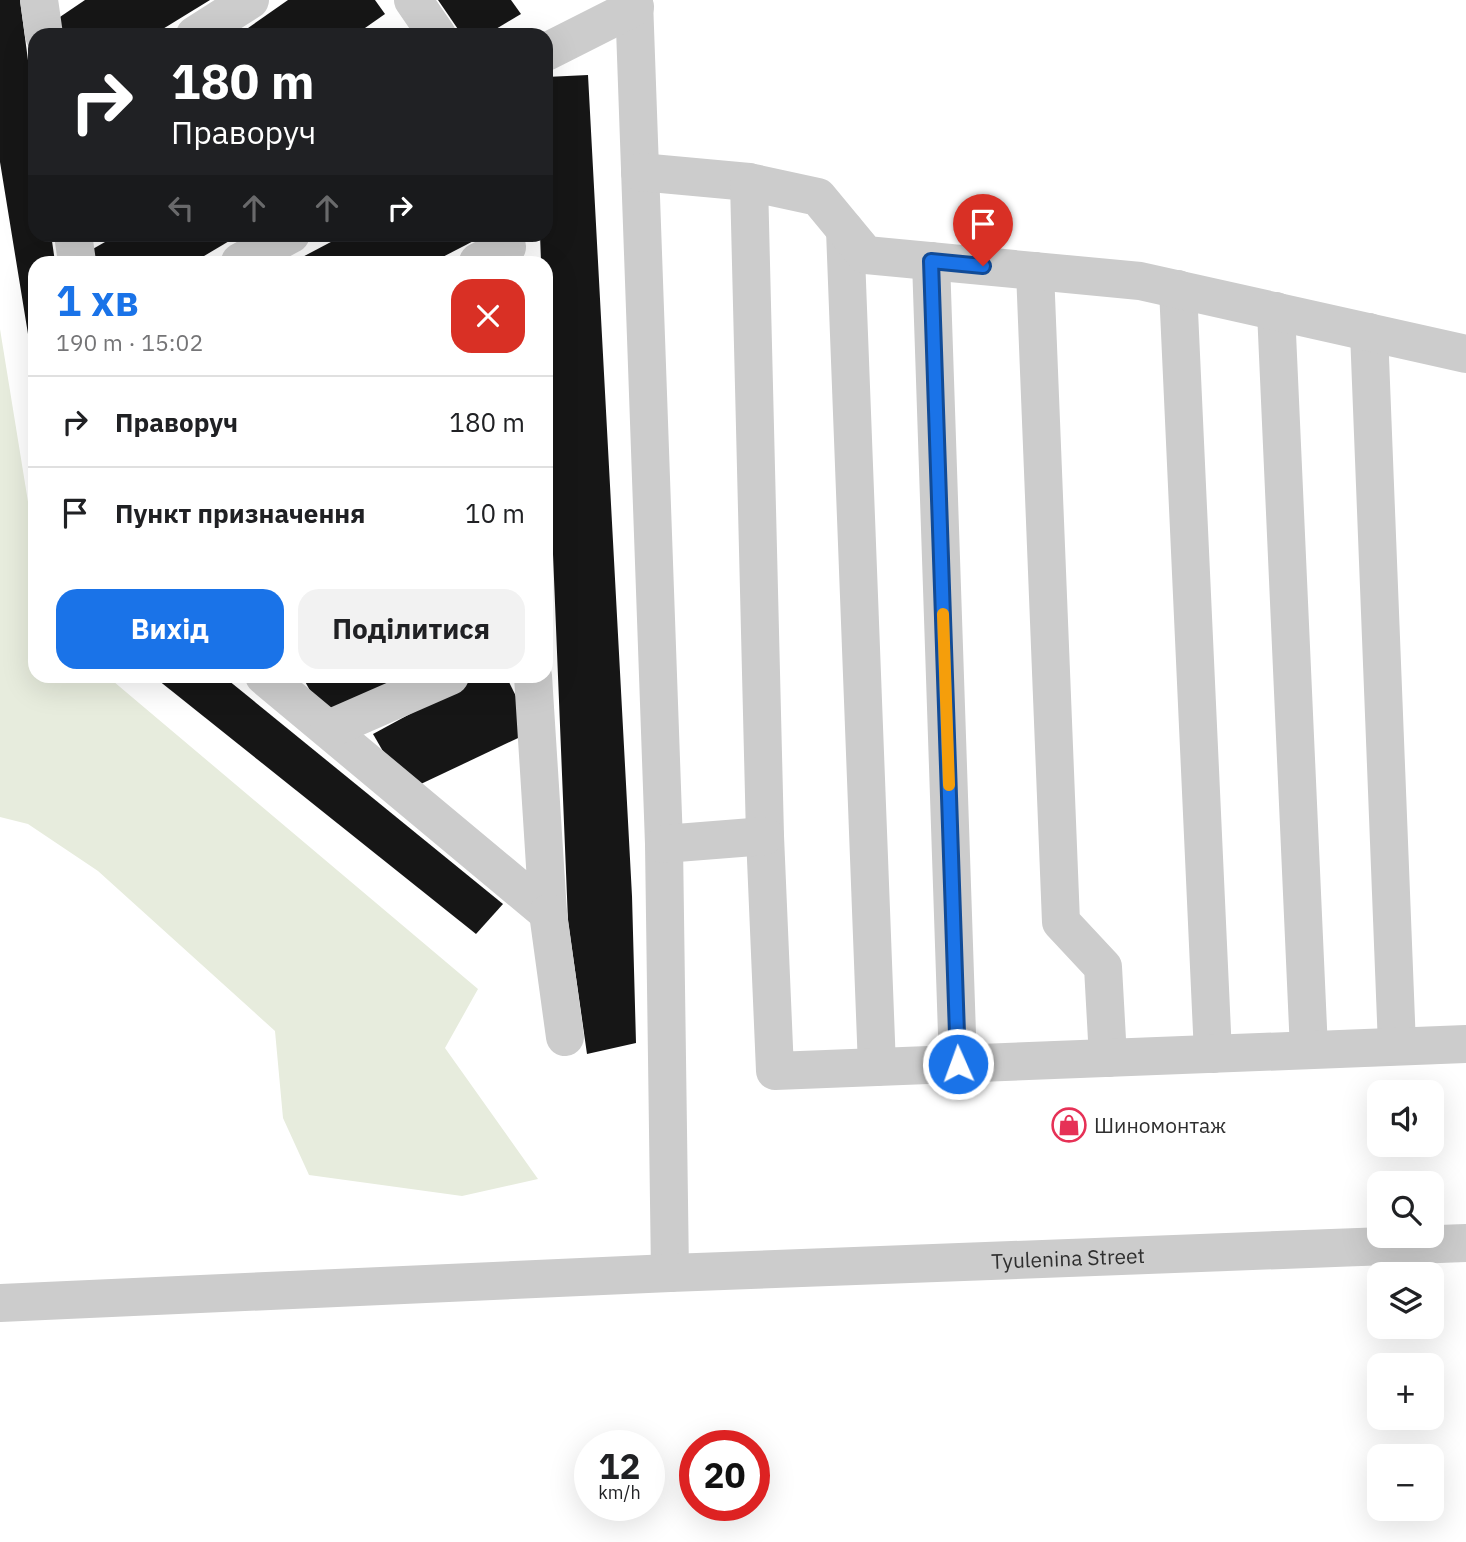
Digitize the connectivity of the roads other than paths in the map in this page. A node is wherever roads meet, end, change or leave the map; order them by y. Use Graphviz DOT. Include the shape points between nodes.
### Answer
graph roads {
  1 [pos="250,0"];
  2 [pos="634,4"];
  3 [pos="206,28"];
  4 [pos="553,48"];
  5 [pos="640,172"];
  6 [pos="749,182"];
  7 [pos="845,230"];
  8 [pos="276,242"];
  9 [pos="251,256"];
  10 [pos="931,261"];
  11 [pos="1035,271"];
  12 [pos="1178,289"];
  13 [pos="1276,311"];
  14 [pos="1369,332"];
  15 [pos="1466,354"];
  16 [pos="273,683"];
  17 [pos="434,683"];
  18 [pos="533,683"];
  19 [pos="329,729"];
  20 [pos="765,836"];
  21 [pos="664,844"];
  22 [pos="548,913"];
  23 [pos="565,1037"];
  24 [pos="1466,1044"];
  25 [pos="1397,1046"];
  26 [pos="1309,1050"];
  27 [pos="1213,1054"];
  28 [pos="1108,1058"];
  29 [pos="958,1064"];
  30 [pos="877,1067"];
  31 [pos="1466,1243"];
  32 [pos="670,1273"];
  33 [pos="0,1303"];
  1 -- 3 [label="street"];
  2 -- 4 [label="street"];
  2 -- 5 [label="street"];
  5 -- 6 [label="street"];
  5 -- 21 [label="street"];
  6 -- 7 [label="street" via="818,197"];
  6 -- 20 [label="street"];
  7 -- 10 [label="street" via="866,255"];
  7 -- 30 [label="street"];
  8 -- 9 [label="street"];
  10 -- 11 [label="street"];
  10 -- 29 [label="street"];
  11 -- 12 [label="street"];
  11 -- 28 [label="street" via="1061,922 1103,967"];
  12 -- 13 [label="street"];
  12 -- 27 [label="street"];
  13 -- 14 [label="street"];
  13 -- 26 [label="street"];
  14 -- 15 [label="street"];
  14 -- 25 [label="street"];
  16 -- 19 [label="street"];
  17 -- 19 [label="street"];
  18 -- 22 [label="street"];
  19 -- 22 [label="street"];
  20 -- 21 [label="street"];
  20 -- 30 [label="street" via="775,1071"];
  21 -- 32 [label="street"];
  22 -- 23 [label="street"];
  24 -- 25 [label="street"];
  25 -- 26 [label="street"];
  26 -- 27 [label="street"];
  27 -- 28 [label="street"];
  28 -- 29 [label="street"];
  29 -- 30 [label="street"];
  31 -- 32 [label="street, Tyulenina Street"];
  32 -- 33 [label="street, Tyulenina Street"];
}
